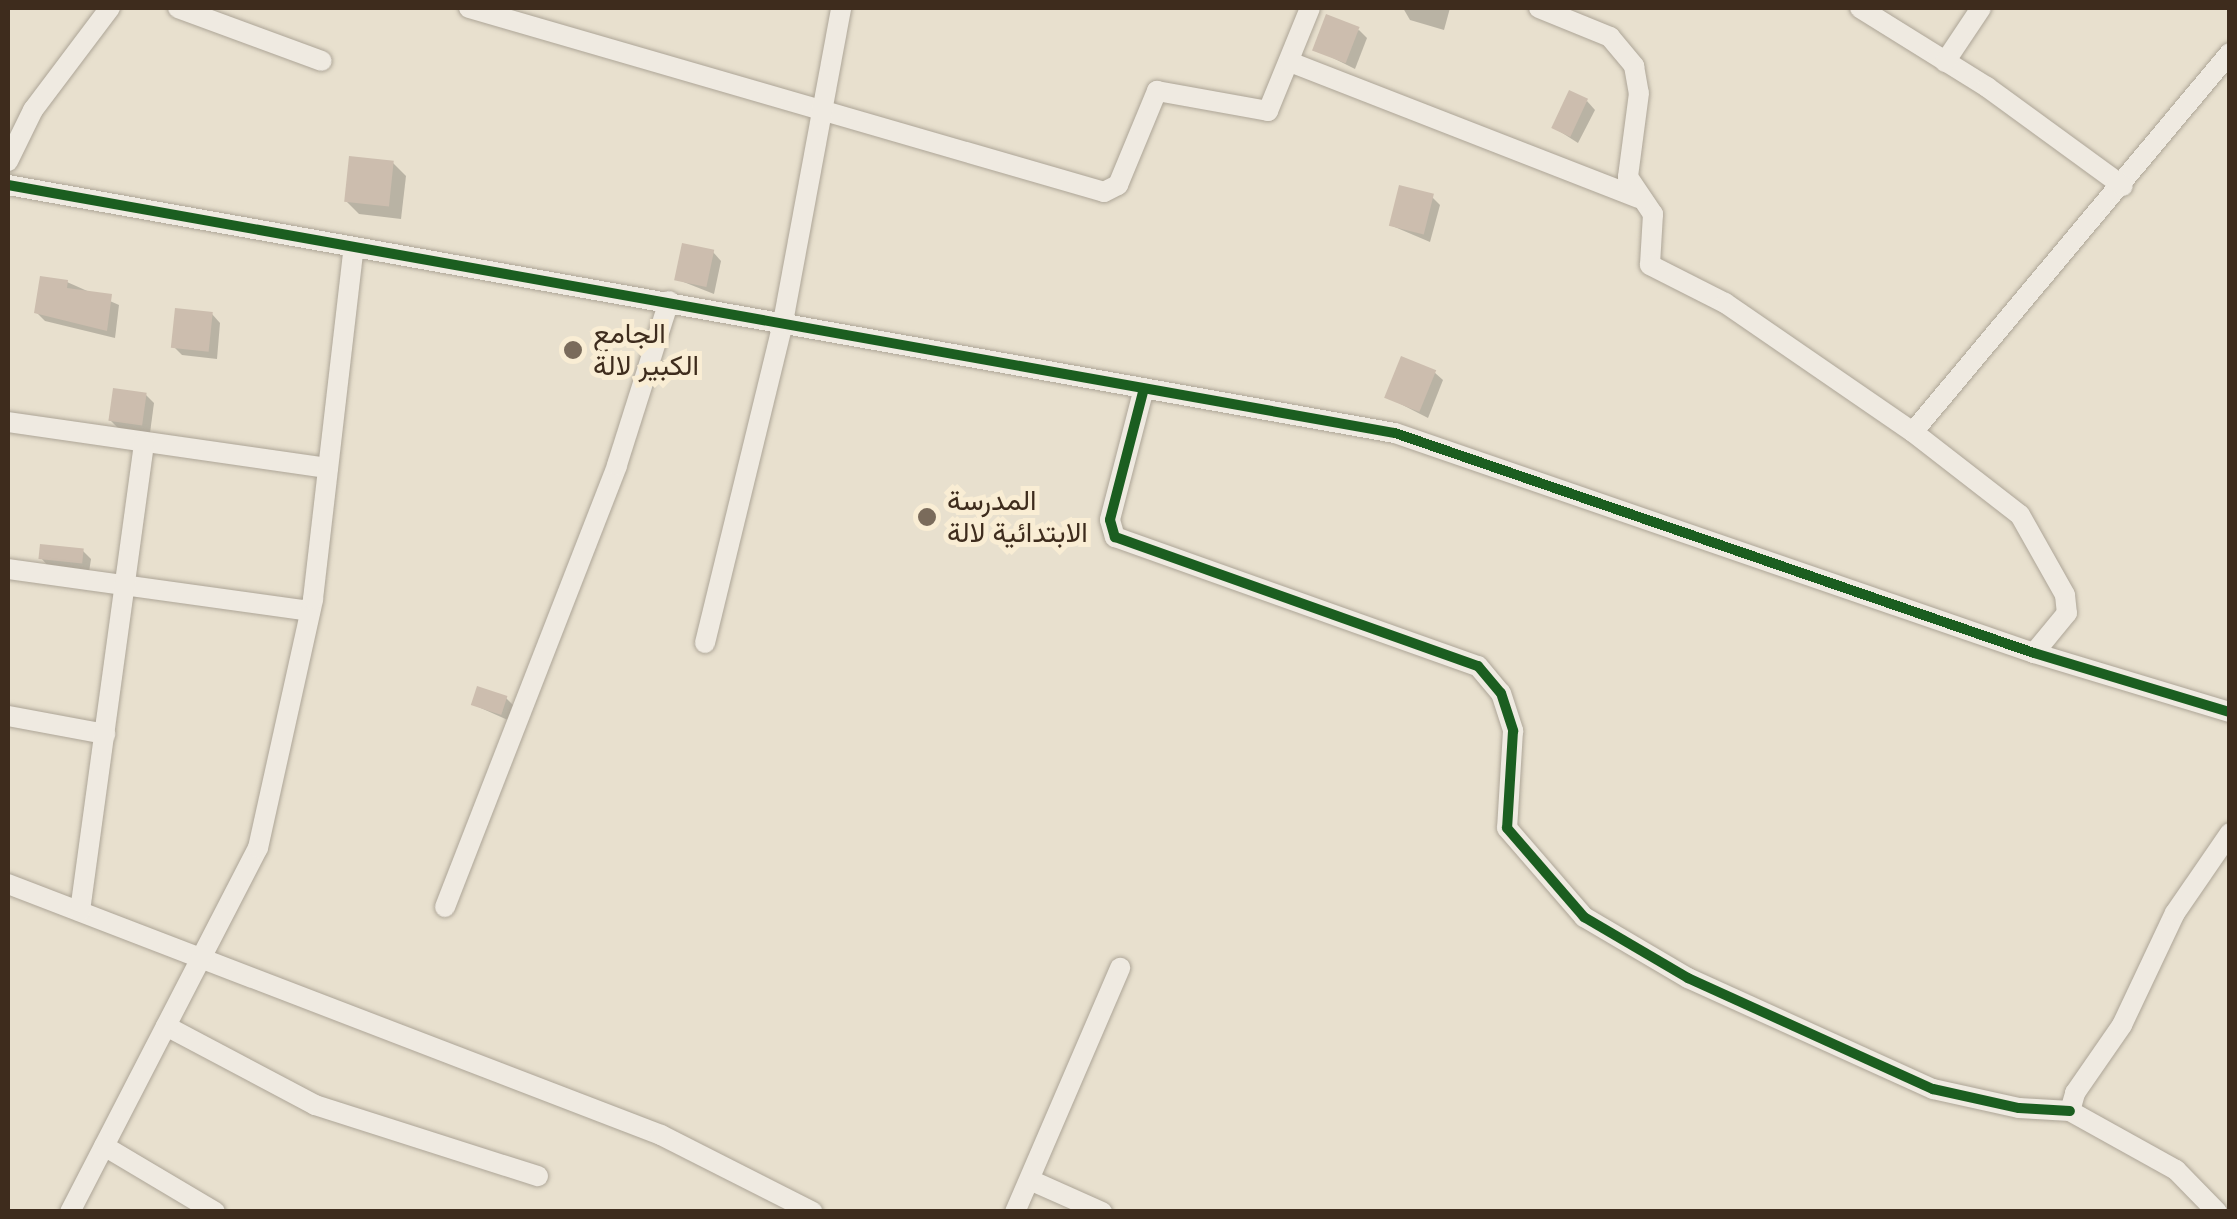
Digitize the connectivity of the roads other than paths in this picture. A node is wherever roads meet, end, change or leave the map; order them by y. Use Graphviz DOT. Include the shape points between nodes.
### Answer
graph roads {
  1 [pos="110,8"];
  2 [pos="178,8"];
  3 [pos="469,8"];
  4 [pos="841,8"];
  5 [pos="1310,8"];
  6 [pos="1539,8"];
  7 [pos="1860,8"];
  8 [pos="1981,8"];
  9 [pos="2230,53"];
  10 [pos="322,61"];
  11 [pos="1290,62"];
  12 [pos="1945,62"];
  13 [pos="820,109"];
  14 [pos="8,161"];
  15 [pos="8,185"];
  16 [pos="2124,186"];
  17 [pos="1638,198"];
  18 [pos="354,247"];
  19 [pos="669,301"];
  20 [pos="783,322"];
  21 [pos="1143,392"];
  22 [pos="8,422"];
  23 [pos="1914,432"];
  24 [pos="144,442"];
  25 [pos="328,468"];
  26 [pos="8,569"];
  27 [pos="124,588"];
  28 [pos="310,611"];
  29 [pos="705,643"];
  30 [pos="2034,653"];
  31 [pos="2230,712"];
  32 [pos="8,716"];
  33 [pos="105,734"];
  34 [pos="2230,833"];
  35 [pos="8,884"];
  36 [pos="446,908"];
  37 [pos="80,911"];
  38 [pos="203,957"];
  39 [pos="1120,968"];
  40 [pos="166,1026"];
  41 [pos="2070,1110"];
  42 [pos="104,1146"];
  43 [pos="538,1176"];
  44 [pos="1030,1180"];
  45 [pos="70,1212"];
  46 [pos="215,1212"];
  47 [pos="812,1212"];
  48 [pos="1015,1212"];
  49 [pos="1102,1212"];
  50 [pos="2217,1212"];
  1 -- 14 [label="street" via="33,110"];
  2 -- 10 [label="street"];
  3 -- 13 [label="street"];
  4 -- 13 [label="street"];
  5 -- 11 [label="street"];
  6 -- 17 [label="street" via="1627,51 1638,80 1628,168"];
  7 -- 12 [label="street"];
  8 -- 12 [label="street"];
  9 -- 16 [label="street"];
  11 -- 13 [label="street" via="1273,106 1261,113 1152,94 1118,184 1104,192"];
  11 -- 17 [label="street"];
  12 -- 16 [label="street"];
  13 -- 20 [label="street"];
  15 -- 18 [label="street"];
  16 -- 23 [label="street"];
  17 -- 23 [label="street" via="1653,214 1650,265 1725,302"];
  18 -- 19 [label="street"];
  18 -- 25 [label="street"];
  19 -- 20 [label="street"];
  19 -- 36 [label="street" via="617,465"];
  20 -- 21 [label="street"];
  20 -- 29 [label="street"];
  21 -- 30 [label="street" via="1395,433"];
  21 -- 41 [label="street" via="1110,520 1115,537 1478,666 1501,694 1514,731 1506,828 1584,917 1688,978 1923,1085 1972,1100"];
  22 -- 24 [label="street"];
  23 -- 30 [label="street" via="2020,515 2065,595 2067,614"];
  24 -- 25 [label="street"];
  24 -- 27 [label="street"];
  25 -- 28 [label="street"];
  26 -- 27 [label="street"];
  27 -- 28 [label="street"];
  27 -- 33 [label="street"];
  28 -- 38 [label="street" via="258,848"];
  30 -- 31 [label="street"];
  32 -- 33 [label="street"];
  33 -- 37 [label="street"];
  34 -- 41 [label="street" via="2167,928 2122,1025 2074,1093"];
  35 -- 37 [label="street"];
  37 -- 38 [label="street"];
  38 -- 40 [label="street"];
  38 -- 47 [label="street" via="661,1135"];
  39 -- 44 [label="street"];
  40 -- 42 [label="street"];
  40 -- 43 [label="street" via="315,1105"];
  41 -- 50 [label="street" via="2176,1170"];
  42 -- 45 [label="street"];
  42 -- 46 [label="street"];
  44 -- 48 [label="street"];
  44 -- 49 [label="street"];
}
